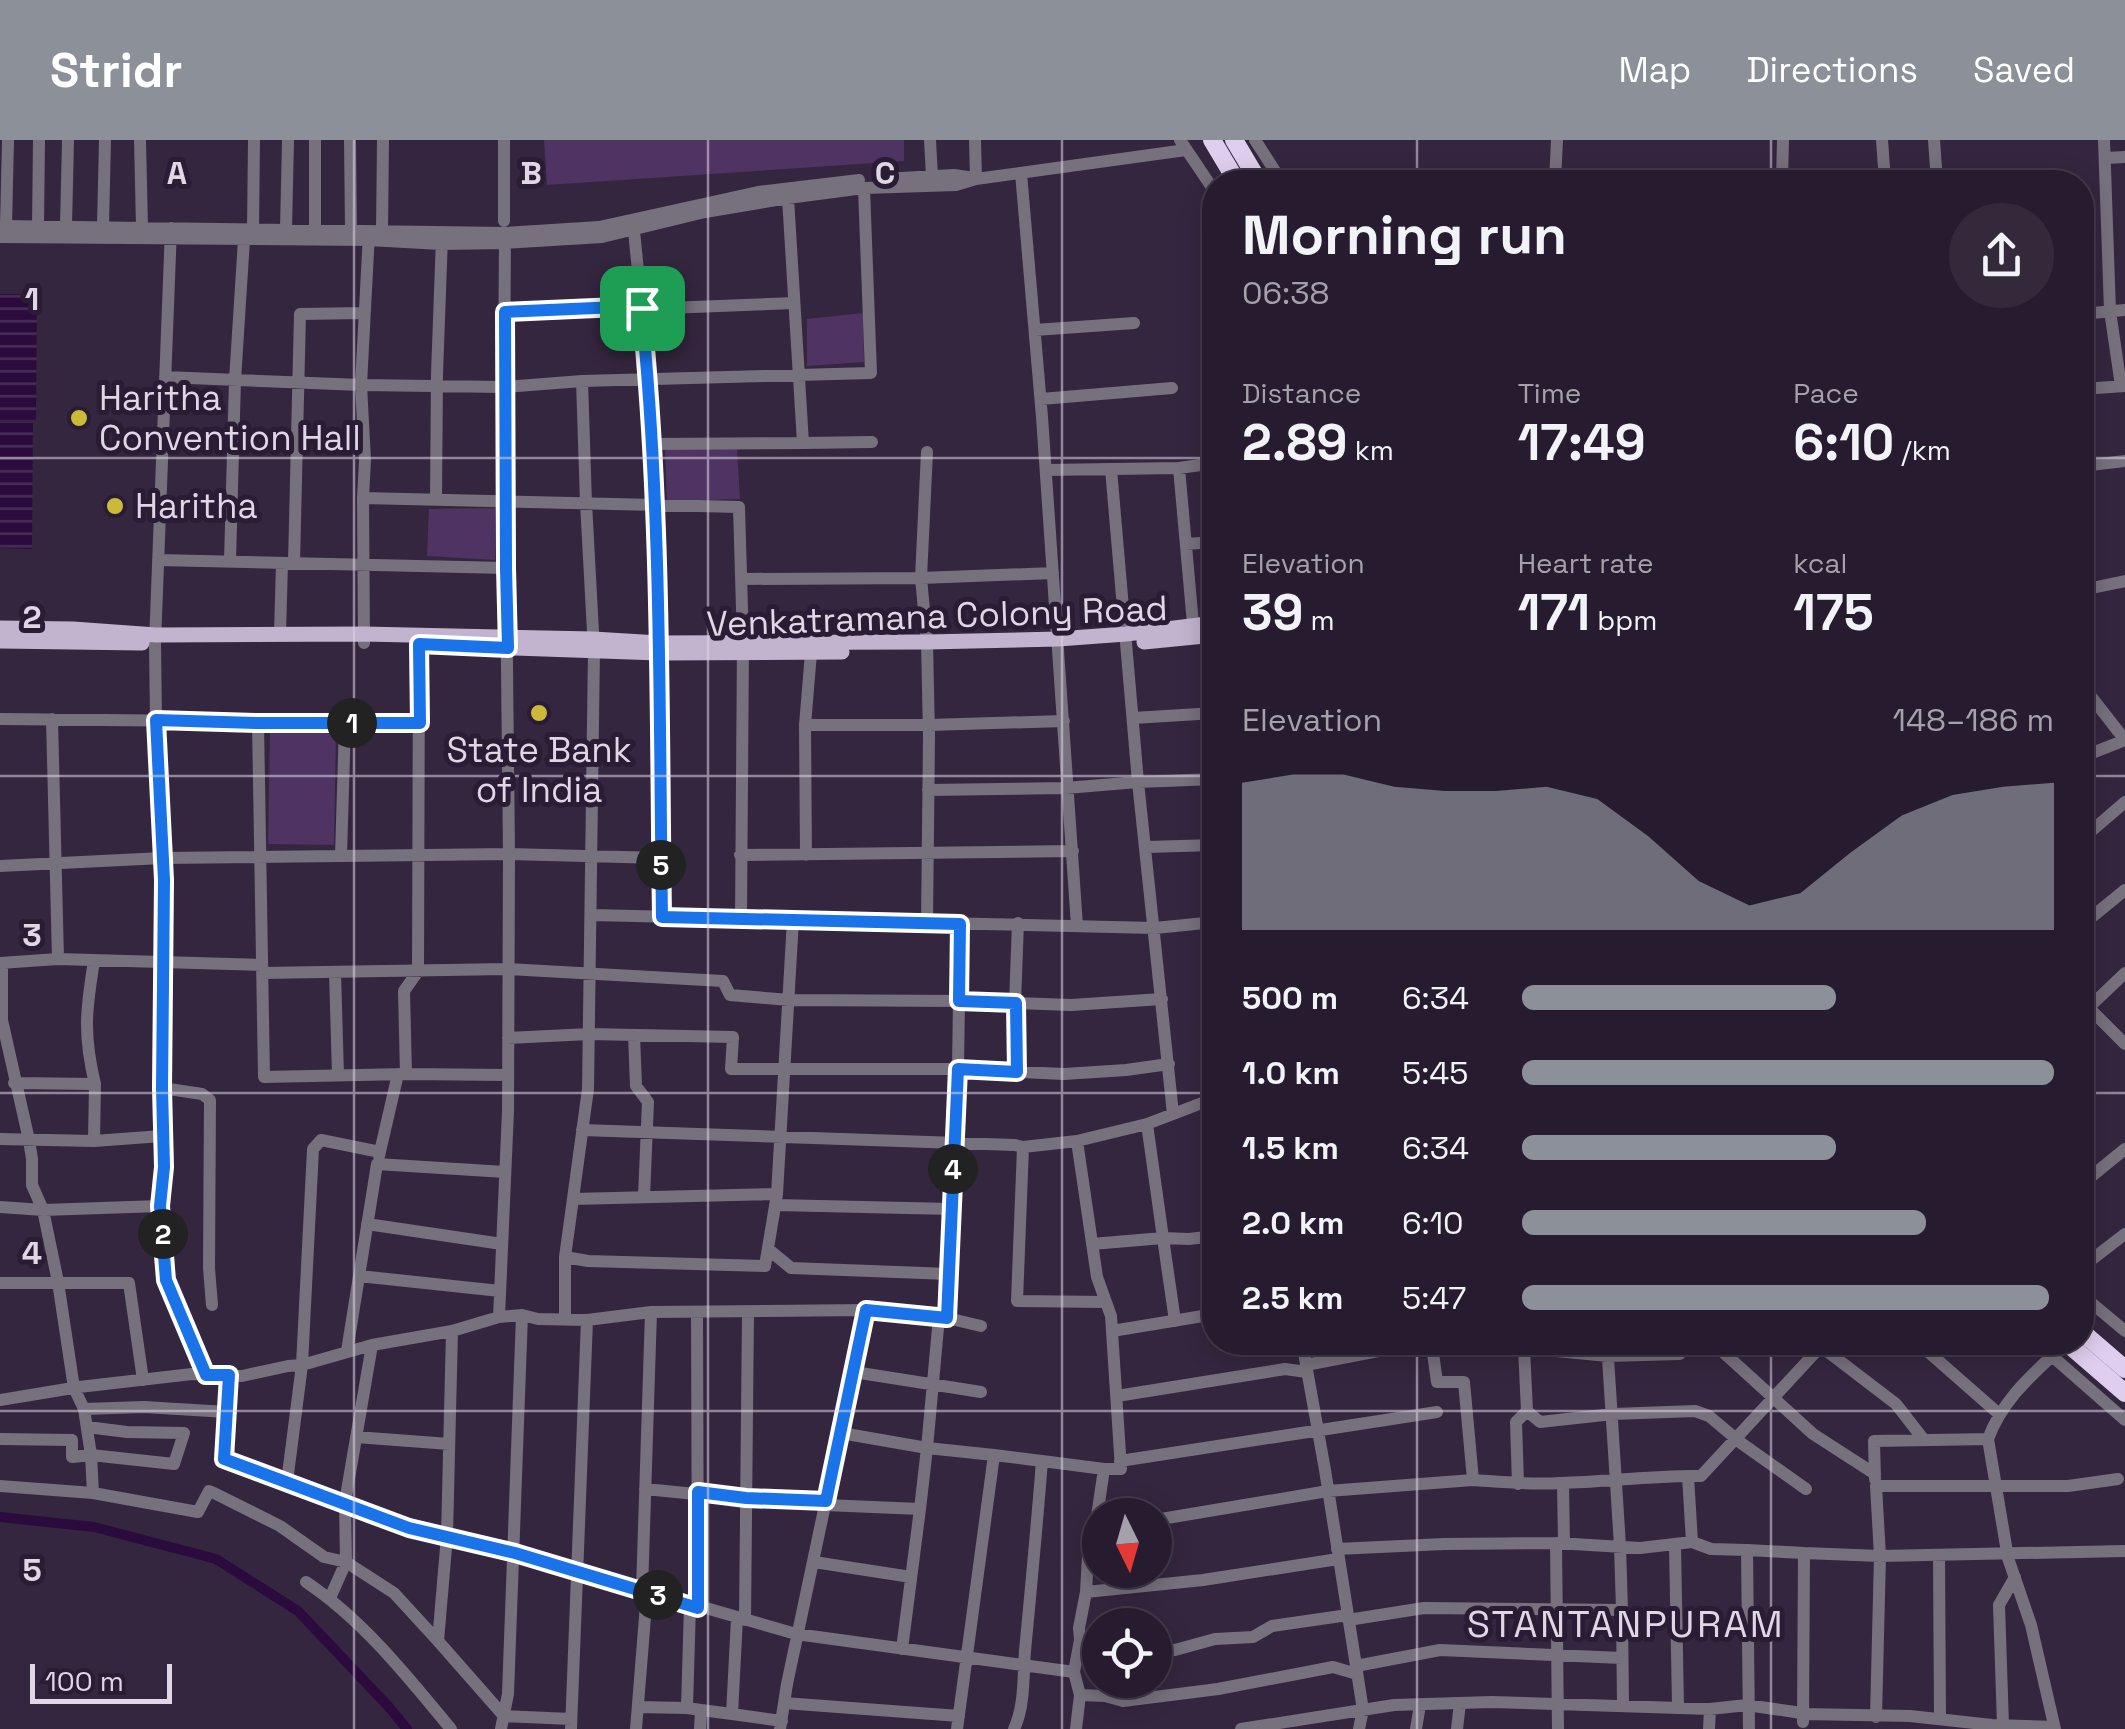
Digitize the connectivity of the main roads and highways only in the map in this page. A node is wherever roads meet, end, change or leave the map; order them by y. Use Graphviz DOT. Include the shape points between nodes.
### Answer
graph roads {
  1 [pos="1212,140"];
  2 [pos="1234,140"];
  3 [pos="1226,170"];
  4 [pos="1252,170"];
  5 [pos="0,628"];
  6 [pos="1202,629"];
  7 [pos="1194,632"];
  8 [pos="1202,633"];
  9 [pos="364,638"];
  10 [pos="156,639"];
  11 [pos="0,642"];
  12 [pos="508,642"];
  13 [pos="927,646"];
  14 [pos="742,648"];
  15 [pos="2094,1342"];
  16 [pos="2081,1355"];
  17 [pos="2125,1369"];
  18 [pos="2125,1393"];
  1 -- 3 [label="highway"];
  2 -- 4 [label="highway"];
  5 -- 10 [label="main road"];
  6 -- 7 [label="main road"];
  7 -- 8 [label="main road, Venkatramana Colony Road"];
  7 -- 13 [label="main road, Venkatramana Colony Road"];
  9 -- 10 [label="main road, Venkatramana Colony Road"];
  9 -- 10 [label="main road"];
  9 -- 12 [label="main road"];
  9 -- 12 [label="main road, Venkatramana Colony Road"];
  10 -- 11 [label="main road, Venkatramana Colony Road"];
  12 -- 14 [label="main road, Venkatramana Colony Road"];
  13 -- 14 [label="main road"];
  13 -- 14 [label="main road, Venkatramana Colony Road" via="811,653"];
  15 -- 17 [label="highway"];
  16 -- 18 [label="highway"];
}
